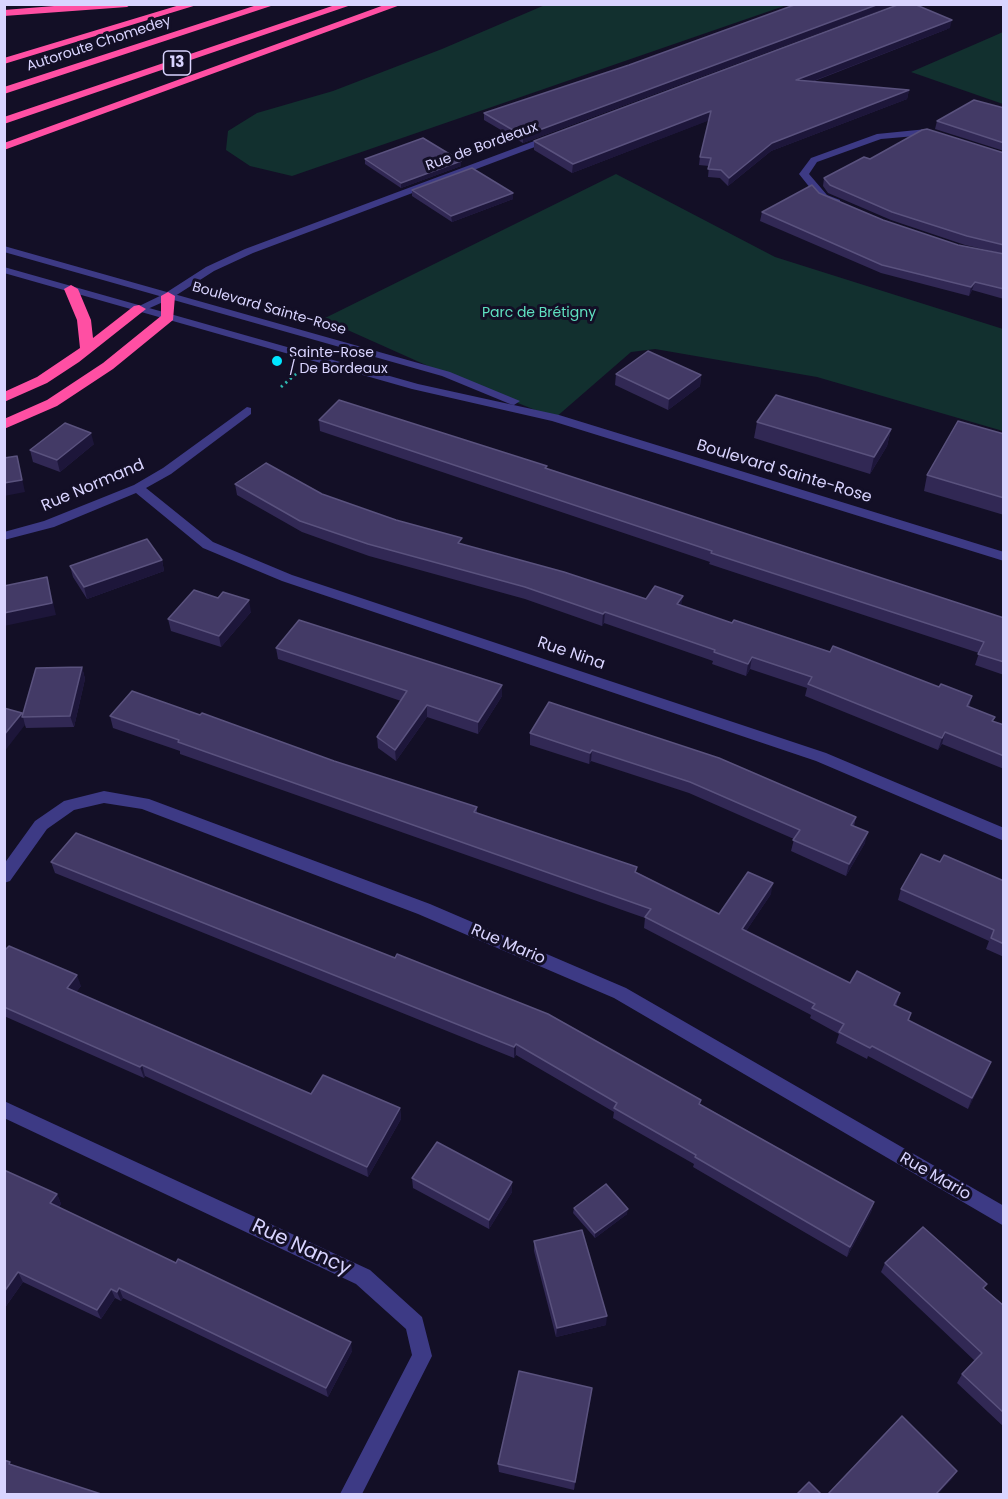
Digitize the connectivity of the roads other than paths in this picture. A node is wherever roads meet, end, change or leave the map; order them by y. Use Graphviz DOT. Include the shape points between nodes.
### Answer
graph roads {
  1 [pos="127,4"];
  2 [pos="195,4"];
  3 [pos="272,4"];
  4 [pos="349,4"];
  5 [pos="398,4"];
  6 [pos="4,13"];
  7 [pos="4,61"];
  8 [pos="4,91"];
  9 [pos="4,121"];
  10 [pos="564,133"];
  11 [pos="948,139"];
  12 [pos="4,147"];
  13 [pos="844,206"];
  14 [pos="4,249"];
  15 [pos="4,270"];
  16 [pos="71,290"];
  17 [pos="168,296"];
  18 [pos="139,309"];
  19 [pos="168,317"];
  20 [pos="87,350"];
  21 [pos="4,398"];
  22 [pos="247,411"];
  23 [pos="555,418"];
  24 [pos="4,425"];
  25 [pos="138,488"];
  26 [pos="4,536"];
  27 [pos="1004,557"];
  28 [pos="1004,835"];
  29 [pos="4,877"];
  30 [pos="4,1109"];
  31 [pos="1004,1217"];
  32 [pos="351,1494"];
  1 -- 6 [label="highway"];
  2 -- 7 [label="highway"];
  3 -- 8 [label="highway, Autoroute Chomedey / 13"];
  4 -- 9 [label="highway, 13"];
  5 -- 12 [label="highway"];
  10 -- 17 [label="street, Rue de Bordeaux" via="249,251 205,272"];
  11 -- 13 [label="street" via="927,132 880,136 814,160 804,174 823,197"];
  14 -- 17 [label="street, Boulevard Sainte-Rose"];
  15 -- 16 [label="street, Boulevard Sainte-Rose"];
  16 -- 18 [label="street, Boulevard Sainte-Rose"];
  16 -- 20 [label="highway" via="84,320"];
  17 -- 18 [label="street, Rue de Bordeaux"];
  17 -- 19 [label="highway"];
  17 -- 23 [label="street, Boulevard Sainte-Rose" via="446,374"];
  18 -- 19 [label="street, Boulevard Sainte-Rose"];
  18 -- 20 [label="highway"];
  19 -- 23 [label="street, Boulevard Sainte-Rose" via="416,387"];
  19 -- 24 [label="highway" via="86,382"];
  20 -- 21 [label="highway" via="42,380"];
  22 -- 25 [label="street, Rue Normand"];
  23 -- 27 [label="street, Boulevard Sainte-Rose"];
  25 -- 26 [label="street, Rue Normand" via="49,524"];
  25 -- 28 [label="street, Rue Nina" via="208,545 287,578 821,757"];
  29 -- 31 [label="street, Rue Mario" via="41,825 69,805 104,797 144,803 424,909 620,993"];
  30 -- 32 [label="street, Rue Nancy" via="363,1277 415,1324 422,1356"];
}
